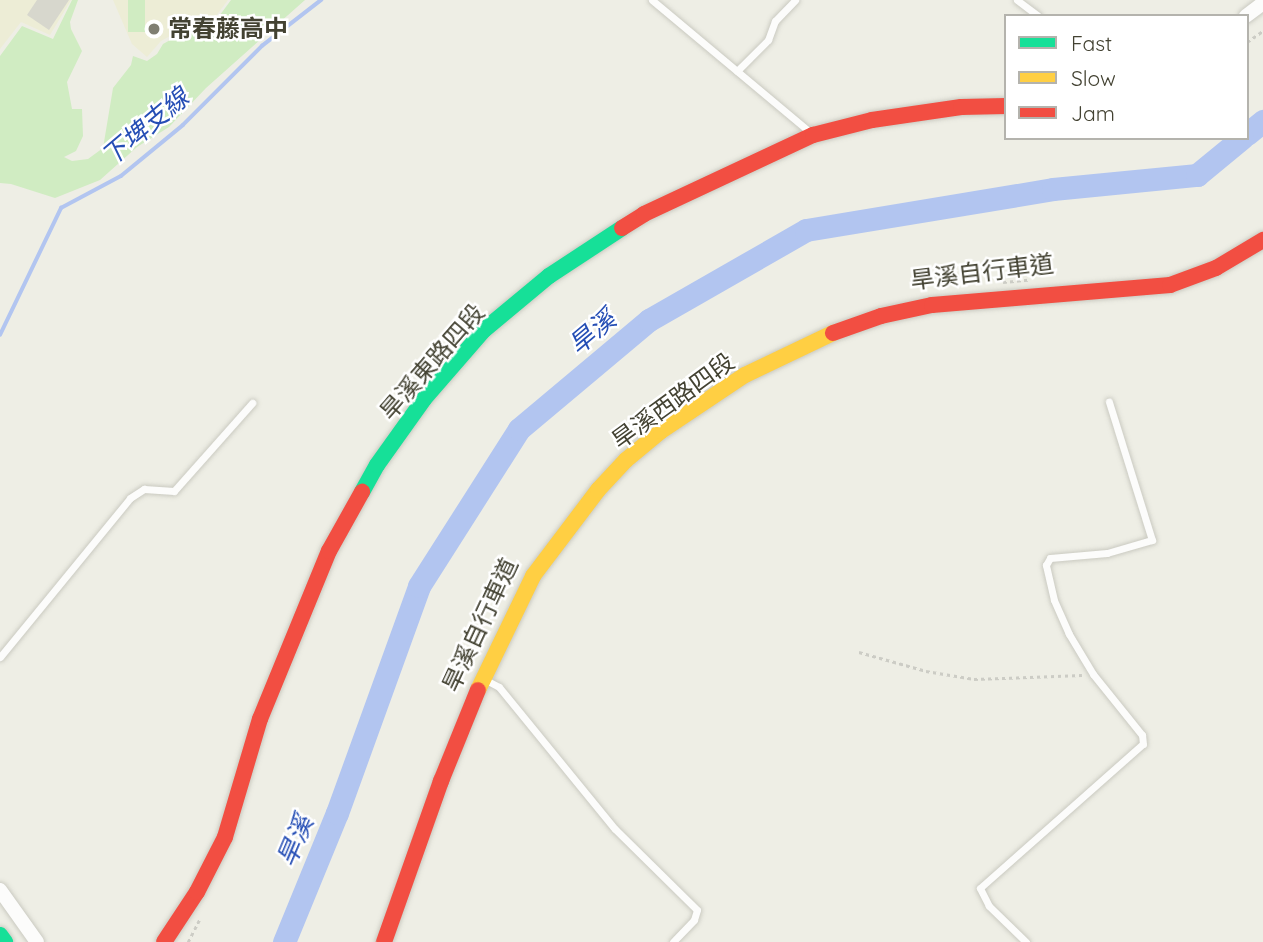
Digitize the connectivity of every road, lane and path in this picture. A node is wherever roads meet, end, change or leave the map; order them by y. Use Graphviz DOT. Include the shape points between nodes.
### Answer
graph roads {
  1 [pos="652,0"];
  2 [pos="795,0"];
  3 [pos="1017,0"];
  4 [pos="1263,3"];
  5 [pos="1035,14"];
  6 [pos="1249,14"];
  7 [pos="737,71"];
  8 [pos="1004,106"];
  9 [pos="813,135"];
  10 [pos="1263,240"];
  11 [pos="1029,280"];
  12 [pos="1003,282"];
  13 [pos="1109,402"];
  14 [pos="252,403"];
  15 [pos="859,652"];
  16 [pos="0,657"];
  17 [pos="1093,674"];
  18 [pos="483,678"];
  19 [pos="0,890"];
  20 [pos="203,911"];
  21 [pos="0,935"];
  22 [pos="5,942"];
  23 [pos="37,942"];
  24 [pos="164,942"];
  25 [pos="188,942"];
  26 [pos="384,942"];
  27 [pos="673,942"];
  28 [pos="1026,942"];
  1 -- 7 [label="lane"];
  2 -- 7 [label="lane" via="775,21 768,40"];
  3 -- 5 [label="lane"];
  4 -- 6 [label="street"];
  7 -- 9 [label="lane"];
  8 -- 9 [label="main road, 旱溪東路四段" via="961,107 872,120"];
  9 -- 24 [label="main road, 旱溪東路四段" via="645,214 549,276 484,330 424,399 377,465 329,551 260,719 225,837"];
  10 -- 18 [label="main road, 旱溪西路四段" via="1216,268 1170,285 932,305 881,316 746,374 661,431 598,490 533,576"];
  11 -- 12 [label="path, 旱溪自行車道"];
  13 -- 17 [label="lane" via="1152,540 1107,553 1050,558 1046,565 1054,600"];
  14 -- 16 [label="lane" via="174,491 144,489 130,498"];
  15 -- 17 [label="path" via="974,679"];
  17 -- 28 [label="lane" via="1142,735 1143,744 980,888 989,906"];
  18 -- 26 [label="main road, 旱溪西路四段"];
  18 -- 27 [label="lane" via="499,687 615,829 697,910 694,920"];
  19 -- 23 [label="street"];
  20 -- 25 [label="path"];
  21 -- 22 [label="main road"];
}
